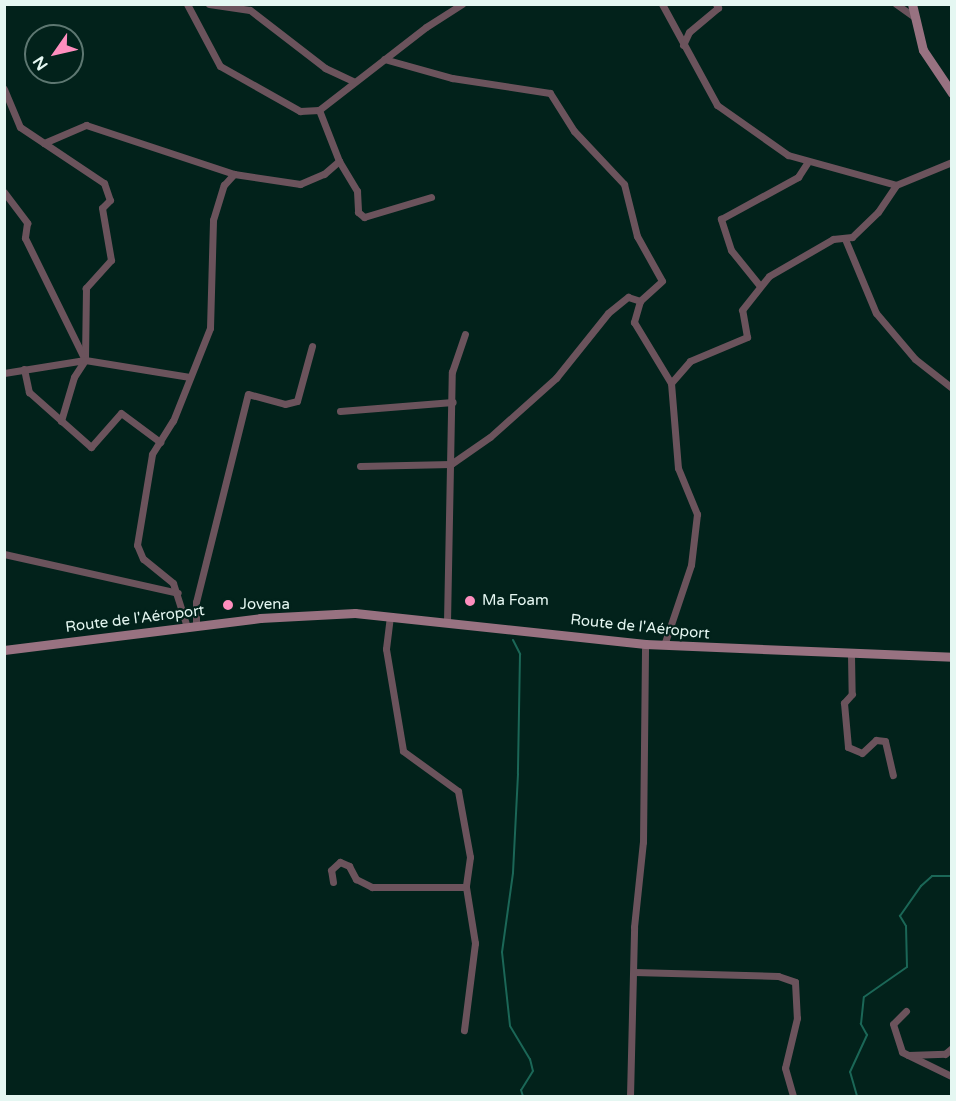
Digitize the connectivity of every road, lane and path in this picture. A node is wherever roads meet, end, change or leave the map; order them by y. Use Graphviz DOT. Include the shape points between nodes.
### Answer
graph roads {
  1 [pos="186,4"];
  2 [pos="209,4"];
  3 [pos="462,4"];
  4 [pos="662,4"];
  5 [pos="716,4"];
  6 [pos="896,4"];
  7 [pos="912,4"];
  8 [pos="913,16"];
  9 [pos="683,45"];
  10 [pos="384,59"];
  11 [pos="353,81"];
  12 [pos="4,89"];
  13 [pos="951,93"];
  14 [pos="319,110"];
  15 [pos="44,143"];
  16 [pos="339,161"];
  17 [pos="951,162"];
  18 [pos="807,163"];
  19 [pos="234,174"];
  20 [pos="896,185"];
  21 [pos="4,192"];
  22 [pos="431,197"];
  23 [pos="845,239"];
  24 [pos="760,286"];
  25 [pos="640,301"];
  26 [pos="465,334"];
  27 [pos="312,346"];
  28 [pos="85,360"];
  29 [pos="24,369"];
  30 [pos="4,373"];
  31 [pos="190,377"];
  32 [pos="671,382"];
  33 [pos="951,388"];
  34 [pos="453,402"];
  35 [pos="340,411"];
  36 [pos="61,421"];
  37 [pos="160,442"];
  38 [pos="451,464"];
  39 [pos="360,466"];
  40 [pos="4,554"];
  41 [pos="178,593"];
  42 [pos="390,616"];
  43 [pos="447,621"];
  44 [pos="191,627"];
  45 [pos="645,644"];
  46 [pos="664,645"];
  47 [pos="4,650"];
  48 [pos="851,655"];
  49 [pos="951,657"];
  50 [pos="893,775"];
  51 [pos="333,882"];
  52 [pos="466,887"];
  53 [pos="634,972"];
  54 [pos="906,1011"];
  55 [pos="464,1030"];
  56 [pos="951,1048"];
  57 [pos="908,1055"];
  58 [pos="951,1076"];
  59 [pos="630,1096"];
  60 [pos="793,1096"];
  1 -- 14 [label="street" via="220,66 300,111"];
  2 -- 11 [label="street" via="250,10 325,68"];
  3 -- 10 [label="street"];
  4 -- 9 [label="street"];
  5 -- 9 [label="street" via="718,8 689,32"];
  6 -- 8 [label="street"];
  7 -- 8 [label="main road"];
  8 -- 13 [label="main road" via="923,50"];
  9 -- 18 [label="street" via="717,105 764,142"];
  10 -- 11 [label="street"];
  10 -- 25 [label="street" via="452,78 550,93 574,131 624,184 638,236 662,281"];
  11 -- 14 [label="street"];
  12 -- 15 [label="street" via="20,127"];
  14 -- 16 [label="street"];
  15 -- 19 [label="street" via="86,125"];
  15 -- 28 [label="street" via="104,183 110,200 102,208 111,260 86,288"];
  16 -- 19 [label="street" via="324,174 300,184"];
  16 -- 22 [label="street" via="357,191 358,212 364,217"];
  17 -- 20 [label="street"];
  18 -- 20 [label="street"];
  18 -- 24 [label="street" via="798,177 722,219 731,250"];
  19 -- 31 [label="street" via="224,185 213,220 210,328"];
  20 -- 23 [label="street" via="878,212"];
  21 -- 28 [label="street" via="27,223 25,238"];
  23 -- 24 [label="street" via="821,245"];
  23 -- 33 [label="street" via="876,313 915,359"];
  24 -- 32 [label="street" via="742,310 747,337 690,361"];
  25 -- 32 [label="street" via="634,322"];
  25 -- 38 [label="street" via="628,297 608,313 556,378"];
  26 -- 34 [label="street" via="452,372"];
  27 -- 44 [label="street" via="297,401 285,404 248,394"];
  28 -- 29 [label="street"];
  28 -- 31 [label="street"];
  28 -- 36 [label="street" via="74,377"];
  29 -- 30 [label="street"];
  29 -- 36 [label="street" via="28,392"];
  31 -- 37 [label="street"];
  32 -- 46 [label="street" via="678,468 697,514 691,564"];
  34 -- 35 [label="street"];
  34 -- 38 [label="street"];
  36 -- 37 [label="street" via="91,447 121,413"];
  37 -- 41 [label="street" via="152,454 137,545 143,559 173,583"];
  38 -- 39 [label="street"];
  38 -- 43 [label="street"];
  40 -- 41 [label="street"];
  41 -- 44 [label="street"];
  42 -- 43 [label="main road, Route de l'Aéroport"];
  42 -- 44 [label="main road, Route de l'Aéroport" via="316,613"];
  42 -- 52 [label="street" via="386,649 404,751 458,791 470,857"];
  43 -- 45 [label="main road, Route de l'Aéroport"];
  44 -- 47 [label="main road, Route de l'Aéroport"];
  45 -- 46 [label="main road, Route de l'Aéroport"];
  45 -- 53 [label="street" via="643,842"];
  46 -- 48 [label="main road, Route de l'Aéroport"];
  48 -- 49 [label="main road, Route de l'Aéroport"];
  48 -- 50 [label="street" via="852,694 844,703 848,747 862,753 876,740 885,741"];
  51 -- 52 [label="street" via="331,870 340,862 349,866 356,879 372,887"];
  52 -- 55 [label="street" via="475,943"];
  53 -- 59 [label="street"];
  53 -- 60 [label="street" via="778,976 795,982 797,1018 784,1068"];
  54 -- 57 [label="street" via="892,1024 899,1046"];
  56 -- 57 [label="street" via="945,1054"];
  57 -- 58 [label="street"];
}
